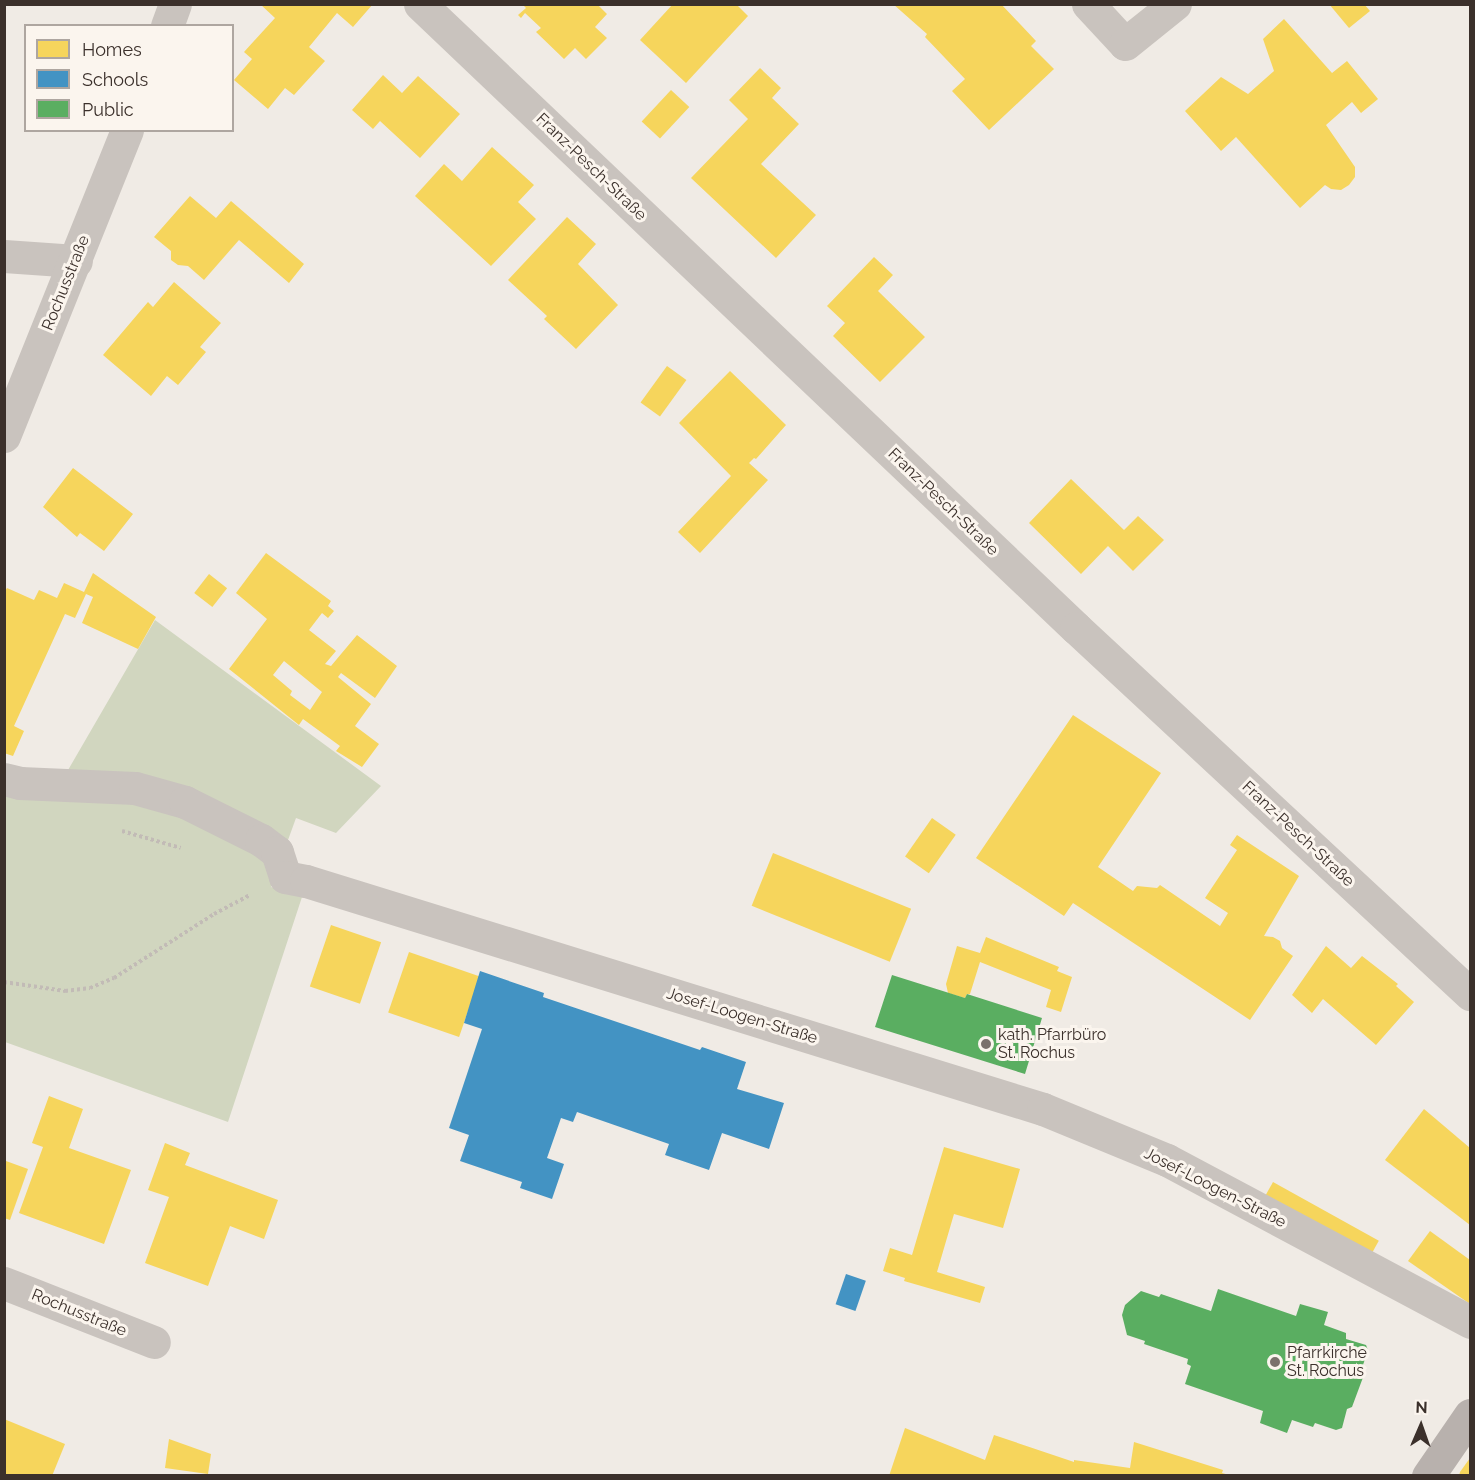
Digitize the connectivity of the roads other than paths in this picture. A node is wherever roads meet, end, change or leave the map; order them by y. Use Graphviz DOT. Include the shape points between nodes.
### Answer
graph roads {
  1 [pos="175,4"];
  2 [pos="420,4"];
  3 [pos="1088,4"];
  4 [pos="1175,4"];
  5 [pos="168,24"];
  6 [pos="126,132"];
  7 [pos="4,256"];
  8 [pos="76,261"];
  9 [pos="4,436"];
  10 [pos="4,779"];
  11 [pos="1470,994"];
  12 [pos="4,1283"];
  13 [pos="1470,1322"];
  14 [pos="154,1342"];
  15 [pos="1470,1414"];
  16 [pos="1428,1476"];
  1 -- 5 [label="street"];
  2 -- 11 [label="street, Franz-Pesch-Straße" via="1076,628"];
  3 -- 4 [label="street" via="1125,44"];
  6 -- 8 [label="street, Rochusstraße"];
  7 -- 8 [label="street"];
  8 -- 9 [label="street, Rochusstraße"];
  10 -- 13 [label="street, Josef-Loogen-Straße" via="135,788 185,802 277,852 285,878 306,880 1043,1109 1167,1160"];
  12 -- 14 [label="street, Rochusstraße"];
  15 -- 16 [label="main road"];
}
